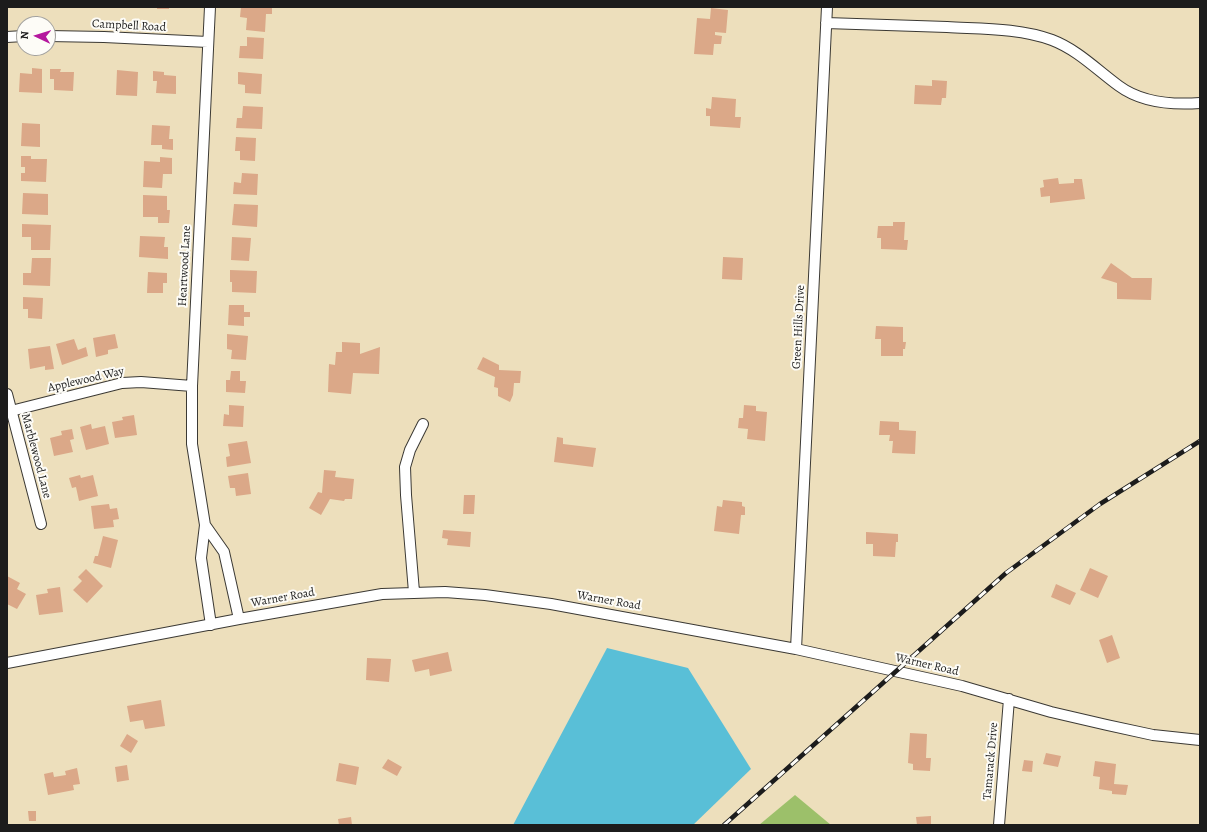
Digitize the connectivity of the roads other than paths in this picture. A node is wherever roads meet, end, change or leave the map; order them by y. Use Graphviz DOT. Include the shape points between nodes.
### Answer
graph roads {
  1 [pos="210,7"];
  2 [pos="827,7"];
  3 [pos="826,23"];
  4 [pos="56,36"];
  5 [pos="208,42"];
  6 [pos="1200,103"];
  7 [pos="192,386"];
  8 [pos="7,394"];
  9 [pos="11,411"];
  10 [pos="423,424"];
  11 [pos="41,524"];
  12 [pos="206,525"];
  13 [pos="414,592"];
  14 [pos="239,619"];
  15 [pos="211,624"];
  16 [pos="796,648"];
  17 [pos="7,663"];
  18 [pos="1009,699"];
  19 [pos="1200,740"];
  20 [pos="999,825"];
  1 -- 5 [label="street, Heartwood Lane"];
  2 -- 3 [label="street, Green Hills Drive"];
  3 -- 6 [label="street" via="989,29 1026,33 1052,40 1077,52 1120,88 1141,98 1178,104"];
  3 -- 16 [label="street, Green Hills Drive"];
  4 -- 5 [label="street, Campbell Road"];
  5 -- 7 [label="street, Heartwood Lane"];
  7 -- 9 [label="street, Applewood Way" via="122,383"];
  7 -- 12 [label="street, Heartwood Lane" via="192,444"];
  8 -- 9 [label="street, Marblewood Lane"];
  9 -- 11 [label="street, Marblewood Lane"];
  10 -- 13 [label="street" via="405,467"];
  12 -- 14 [label="street, Heartwood Lane" via="224,552"];
  12 -- 15 [label="street, Heartwood Lane" via="200,558"];
  13 -- 14 [label="street, Warner Road" via="382,594"];
  13 -- 16 [label="street, Warner Road" via="485,595 551,604"];
  14 -- 15 [label="street, Warner Road"];
  15 -- 17 [label="street, Warner Road"];
  16 -- 18 [label="street, Warner Road"];
  18 -- 19 [label="street, Warner Road" via="1052,712 1153,735"];
  18 -- 20 [label="street, Tamarack Drive"];
}
